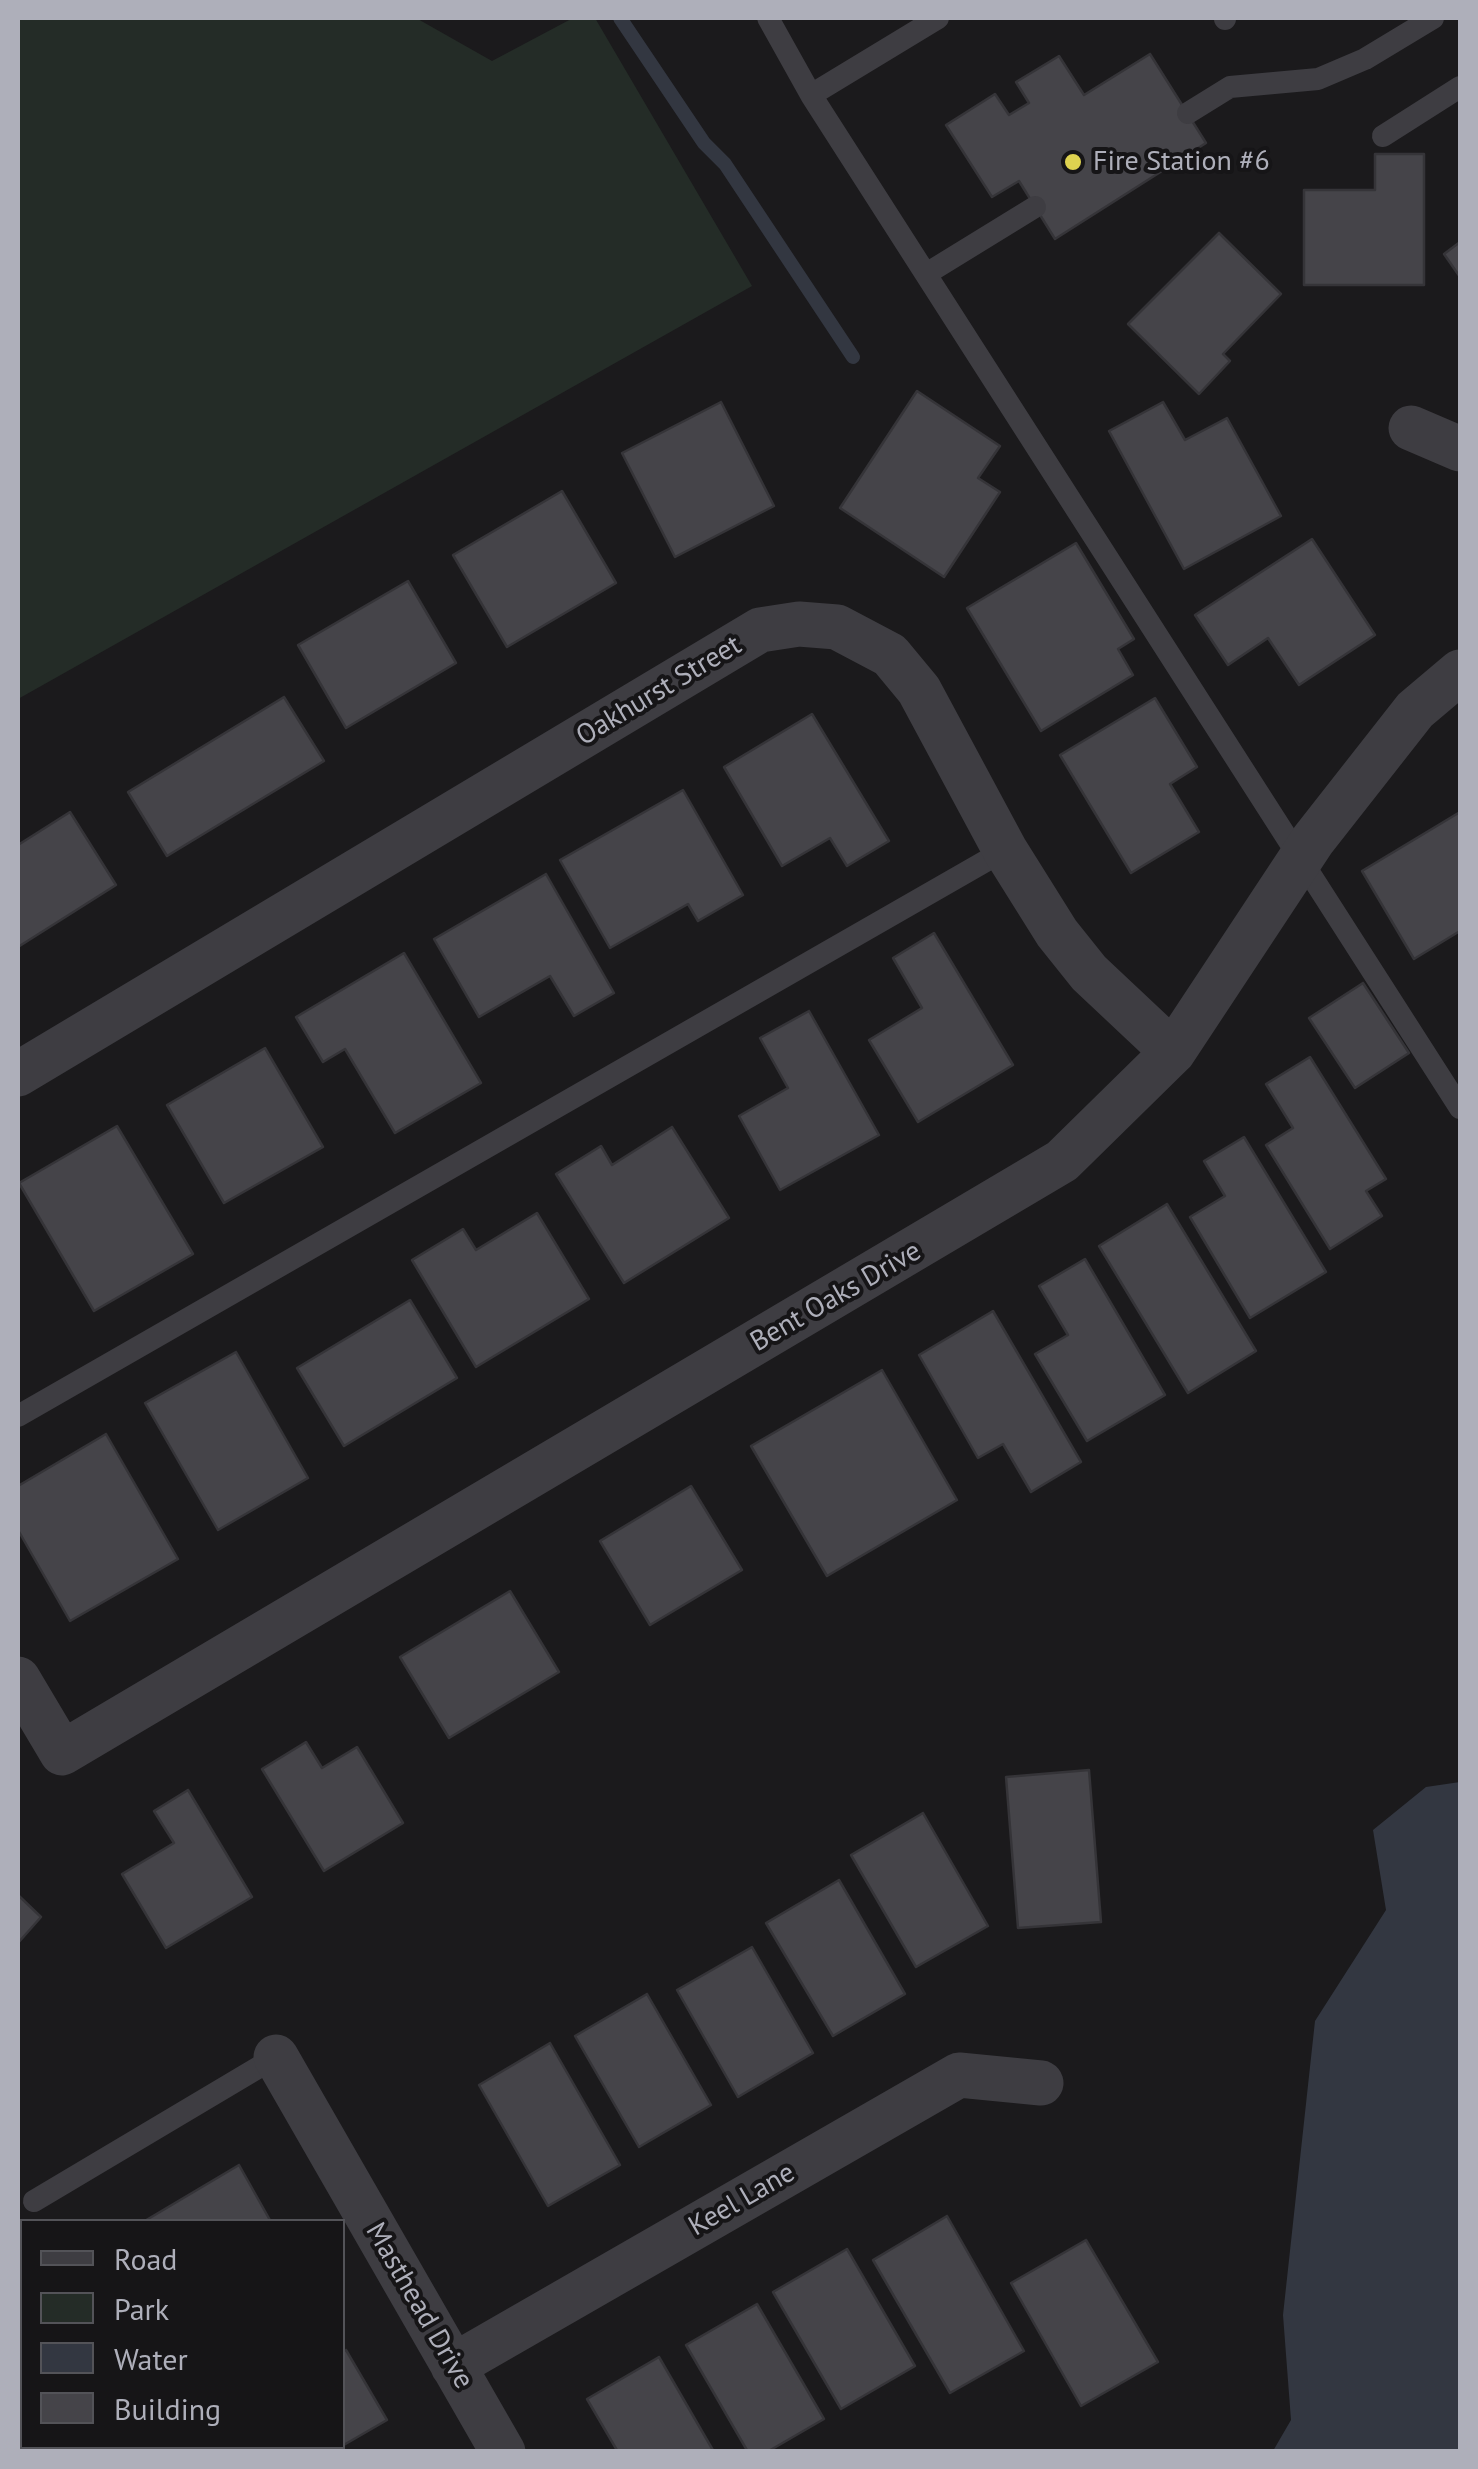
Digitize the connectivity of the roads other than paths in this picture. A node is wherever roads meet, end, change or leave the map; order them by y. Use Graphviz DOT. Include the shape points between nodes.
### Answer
graph roads {
  1 [pos="768,18"];
  2 [pos="938,18"];
  3 [pos="1433,18"];
  4 [pos="1460,88"];
  5 [pos="811,95"];
  6 [pos="1188,113"];
  7 [pos="1382,136"];
  8 [pos="1035,207"];
  9 [pos="926,274"];
  10 [pos="1411,428"];
  11 [pos="1460,449"];
  12 [pos="1460,672"];
  13 [pos="1005,850"];
  14 [pos="1302,855"];
  15 [pos="1172,1052"];
  16 [pos="18,1074"];
  17 [pos="1460,1108"];
  18 [pos="18,1416"];
  19 [pos="18,1678"];
  20 [pos="276,2057"];
  21 [pos="1041,2083"];
  22 [pos="34,2200"];
  23 [pos="454,2366"];
  24 [pos="503,2452"];
  1 -- 5 [label="lane"];
  2 -- 5 [label="lane"];
  3 -- 6 [label="lane" via="1318,79 1230,87"];
  4 -- 7 [label="lane"];
  5 -- 9 [label="lane"];
  8 -- 9 [label="lane"];
  9 -- 14 [label="lane"];
  10 -- 11 [label="street"];
  12 -- 14 [label="street, Bent Oaks Drive" via="1415,710"];
  13 -- 15 [label="street, Oakhurst Street" via="1089,973"];
  13 -- 16 [label="street, Oakhurst Street" via="918,690 890,655 838,627 760,630"];
  13 -- 18 [label="lane"];
  14 -- 15 [label="street, Bent Oaks Drive"];
  14 -- 17 [label="lane"];
  15 -- 19 [label="street, Bent Oaks Drive" via="1062,1161 1020,1190 62,1753"];
  20 -- 22 [label="lane"];
  20 -- 23 [label="street, Masthead Drive"];
  21 -- 23 [label="street, Keel Lane" via="960,2076"];
  23 -- 24 [label="street, Masthead Drive"];
}
